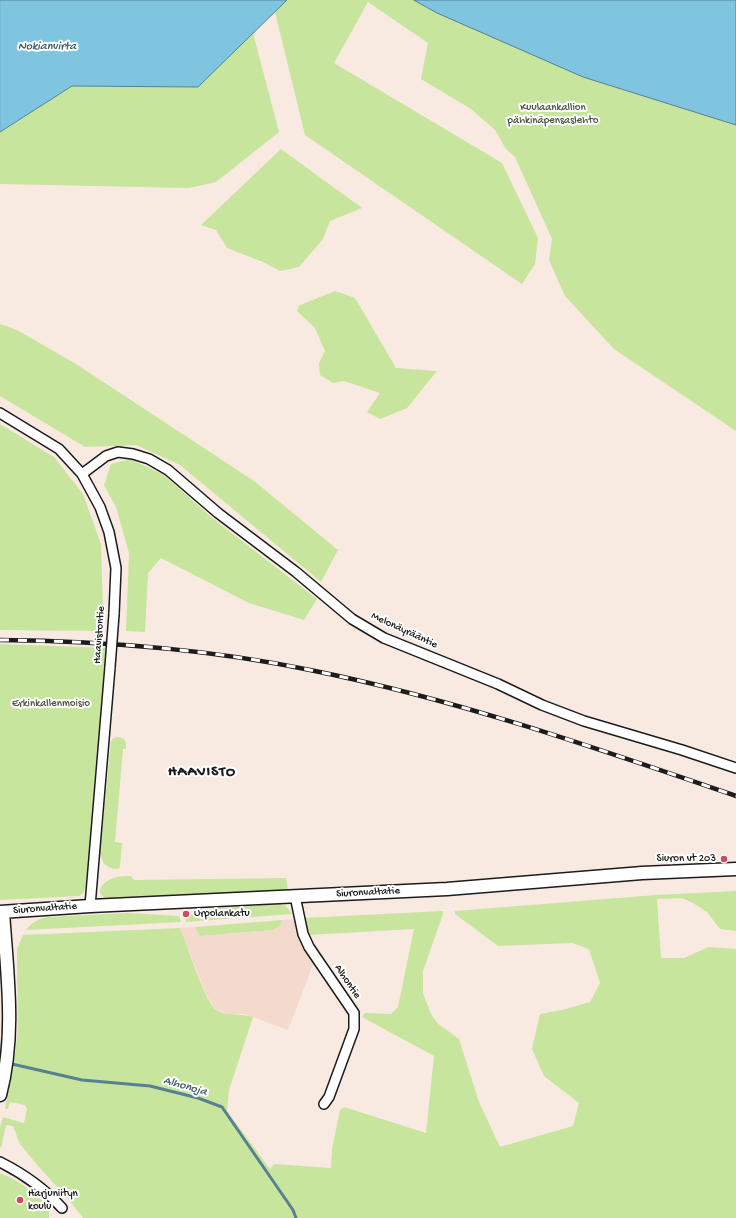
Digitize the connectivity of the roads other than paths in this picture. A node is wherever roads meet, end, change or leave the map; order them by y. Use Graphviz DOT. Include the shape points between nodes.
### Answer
graph roads {
  1 [pos="0,413"];
  2 [pos="82,474"];
  3 [pos="736,768"];
  4 [pos="736,870"];
  5 [pos="295,896"];
  6 [pos="90,906"];
  7 [pos="1,912"];
  8 [pos="0,1095"];
  9 [pos="324,1104"];
  10 [pos="0,1162"];
  11 [pos="62,1208"];
  1 -- 2 [label="street, Haavistontie" via="59,449"];
  2 -- 3 [label="street, Melonäyrääntie" via="106,456 118,452 149,459 168,470 352,619 384,638 584,721"];
  2 -- 6 [label="street, Haavistontie, bridge" via="100,507 109,532 116,568"];
  4 -- 5 [label="main road, Siuronvaltatie" via="642,873 447,889"];
  5 -- 6 [label="main road, Siuronvaltatie"];
  5 -- 9 [label="street, Alhontie" via="303,934 309,947 354,1013 354,1029"];
  6 -- 7 [label="main road, Siuronvaltatie"];
  7 -- 8 [label="main road" via="10,1023"];
  10 -- 11 [label="street" via="30,1178 48,1192"];
}
